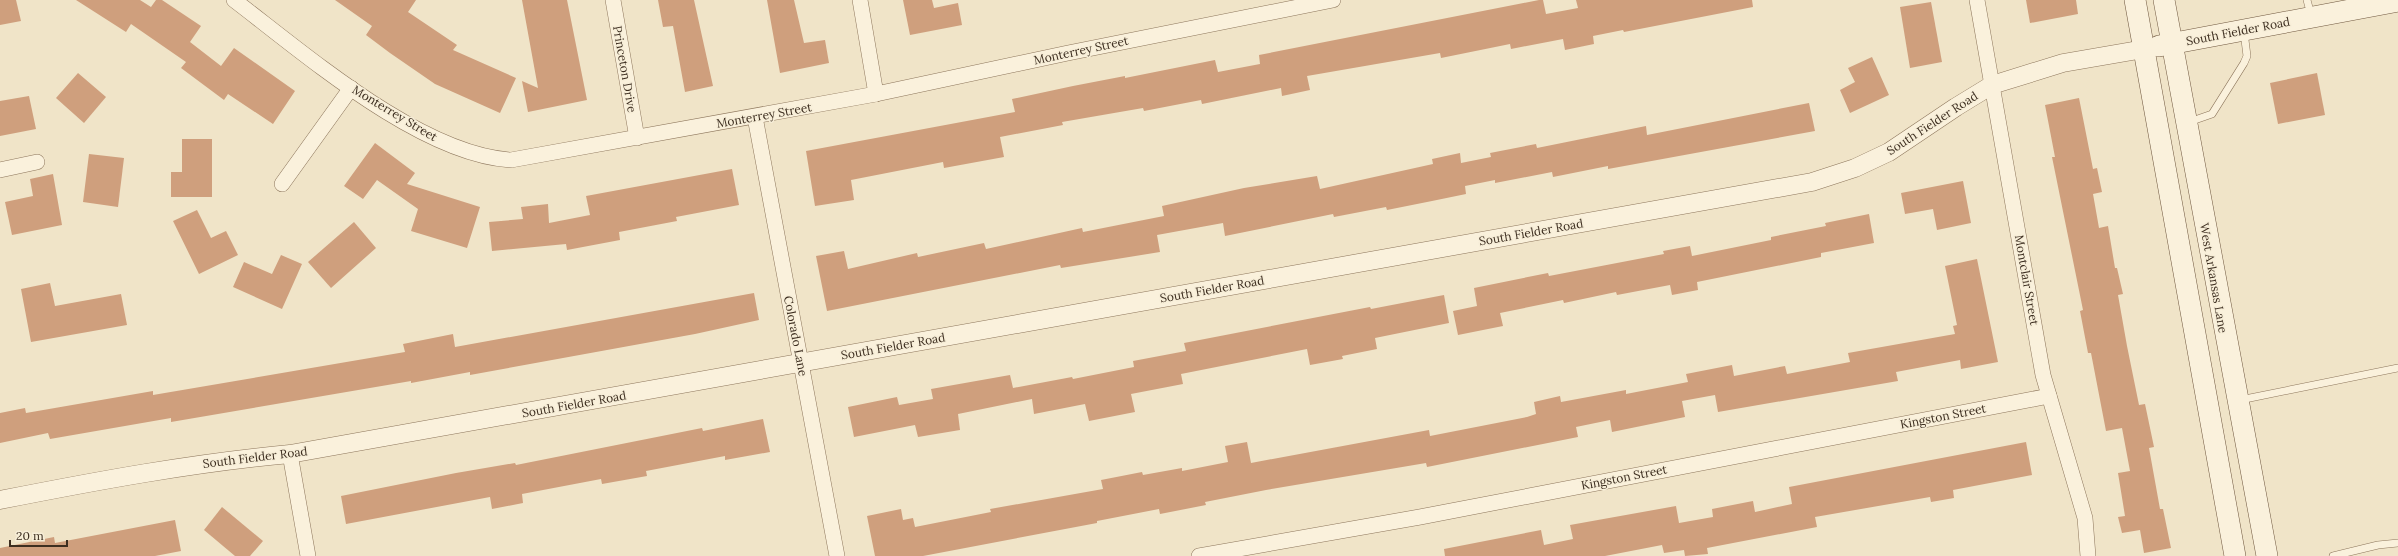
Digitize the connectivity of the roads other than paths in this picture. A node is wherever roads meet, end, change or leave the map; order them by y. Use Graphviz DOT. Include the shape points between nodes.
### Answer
graph roads {
  1 [pos="234,0"];
  2 [pos="613,0"];
  3 [pos="860,0"];
  4 [pos="1333,0"];
  5 [pos="1977,0"];
  6 [pos="2135,0"];
  7 [pos="2164,0"];
  8 [pos="2398,1"];
  9 [pos="2309,9"];
  10 [pos="2243,30"];
  11 [pos="2172,44"];
  12 [pos="2144,49"];
  13 [pos="1992,85"];
  14 [pos="351,88"];
  15 [pos="876,94"];
  16 [pos="755,117"];
  17 [pos="2186,122"];
  18 [pos="637,138"];
  19 [pos="37,162"];
  20 [pos="0,170"];
  21 [pos="282,184"];
  22 [pos="801,363"];
  23 [pos="2398,368"];
  24 [pos="2049,396"];
  25 [pos="2237,401"];
  26 [pos="290,454"];
  27 [pos="0,500"];
  28 [pos="2398,543"];
  29 [pos="308,556"];
  30 [pos="837,556"];
  31 [pos="1199,556"];
  32 [pos="2088,556"];
  33 [pos="2235,556"];
  34 [pos="2267,556"];
  35 [pos="2333,556"];
  1 -- 14 [label="street, Monterrey Street"];
  2 -- 18 [label="street, Princeton Drive"];
  3 -- 15 [label="street"];
  4 -- 15 [label="street, Monterrey Street"];
  5 -- 13 [label="street, Montclair Street"];
  6 -- 12 [label="main road"];
  7 -- 11 [label="main road, West Arkansas Lane"];
  8 -- 9 [label="main road, South Fielder Road"];
  9 -- 10 [label="main road, South Fielder Road"];
  10 -- 11 [label="main road, South Fielder Road"];
  10 -- 17 [label="lane" via="2246,56 2220,101 2207,117"];
  11 -- 12 [label="main road, South Fielder Road"];
  11 -- 17 [label="main road, West Arkansas Lane"];
  12 -- 13 [label="street, South Fielder Road" via="2063,63"];
  12 -- 33 [label="main road"];
  13 -- 22 [label="street, South Fielder Road" via="1889,152 1855,168 1812,182"];
  13 -- 24 [label="street, Montclair Street" via="2043,375"];
  14 -- 18 [label="street, Monterrey Street" via="420,132 469,154 490,159 511,160"];
  14 -- 21 [label="street"];
  15 -- 16 [label="street, Monterrey Street"];
  16 -- 18 [label="street, Monterrey Street"];
  16 -- 22 [label="street, Colorado Lane"];
  17 -- 25 [label="main road, West Arkansas Lane"];
  19 -- 20 [label="street"];
  22 -- 26 [label="street, South Fielder Road"];
  22 -- 30 [label="street, Colorado Lane"];
  23 -- 25 [label="lane"];
  24 -- 31 [label="street, Kingston Street" via="1420,517"];
  24 -- 32 [label="street, Montclair Street" via="2085,518"];
  25 -- 34 [label="main road, West Arkansas Lane"];
  26 -- 27 [label="street, South Fielder Road" via="141,472"];
  26 -- 29 [label="street"];
  28 -- 35 [label="lane"];
}
